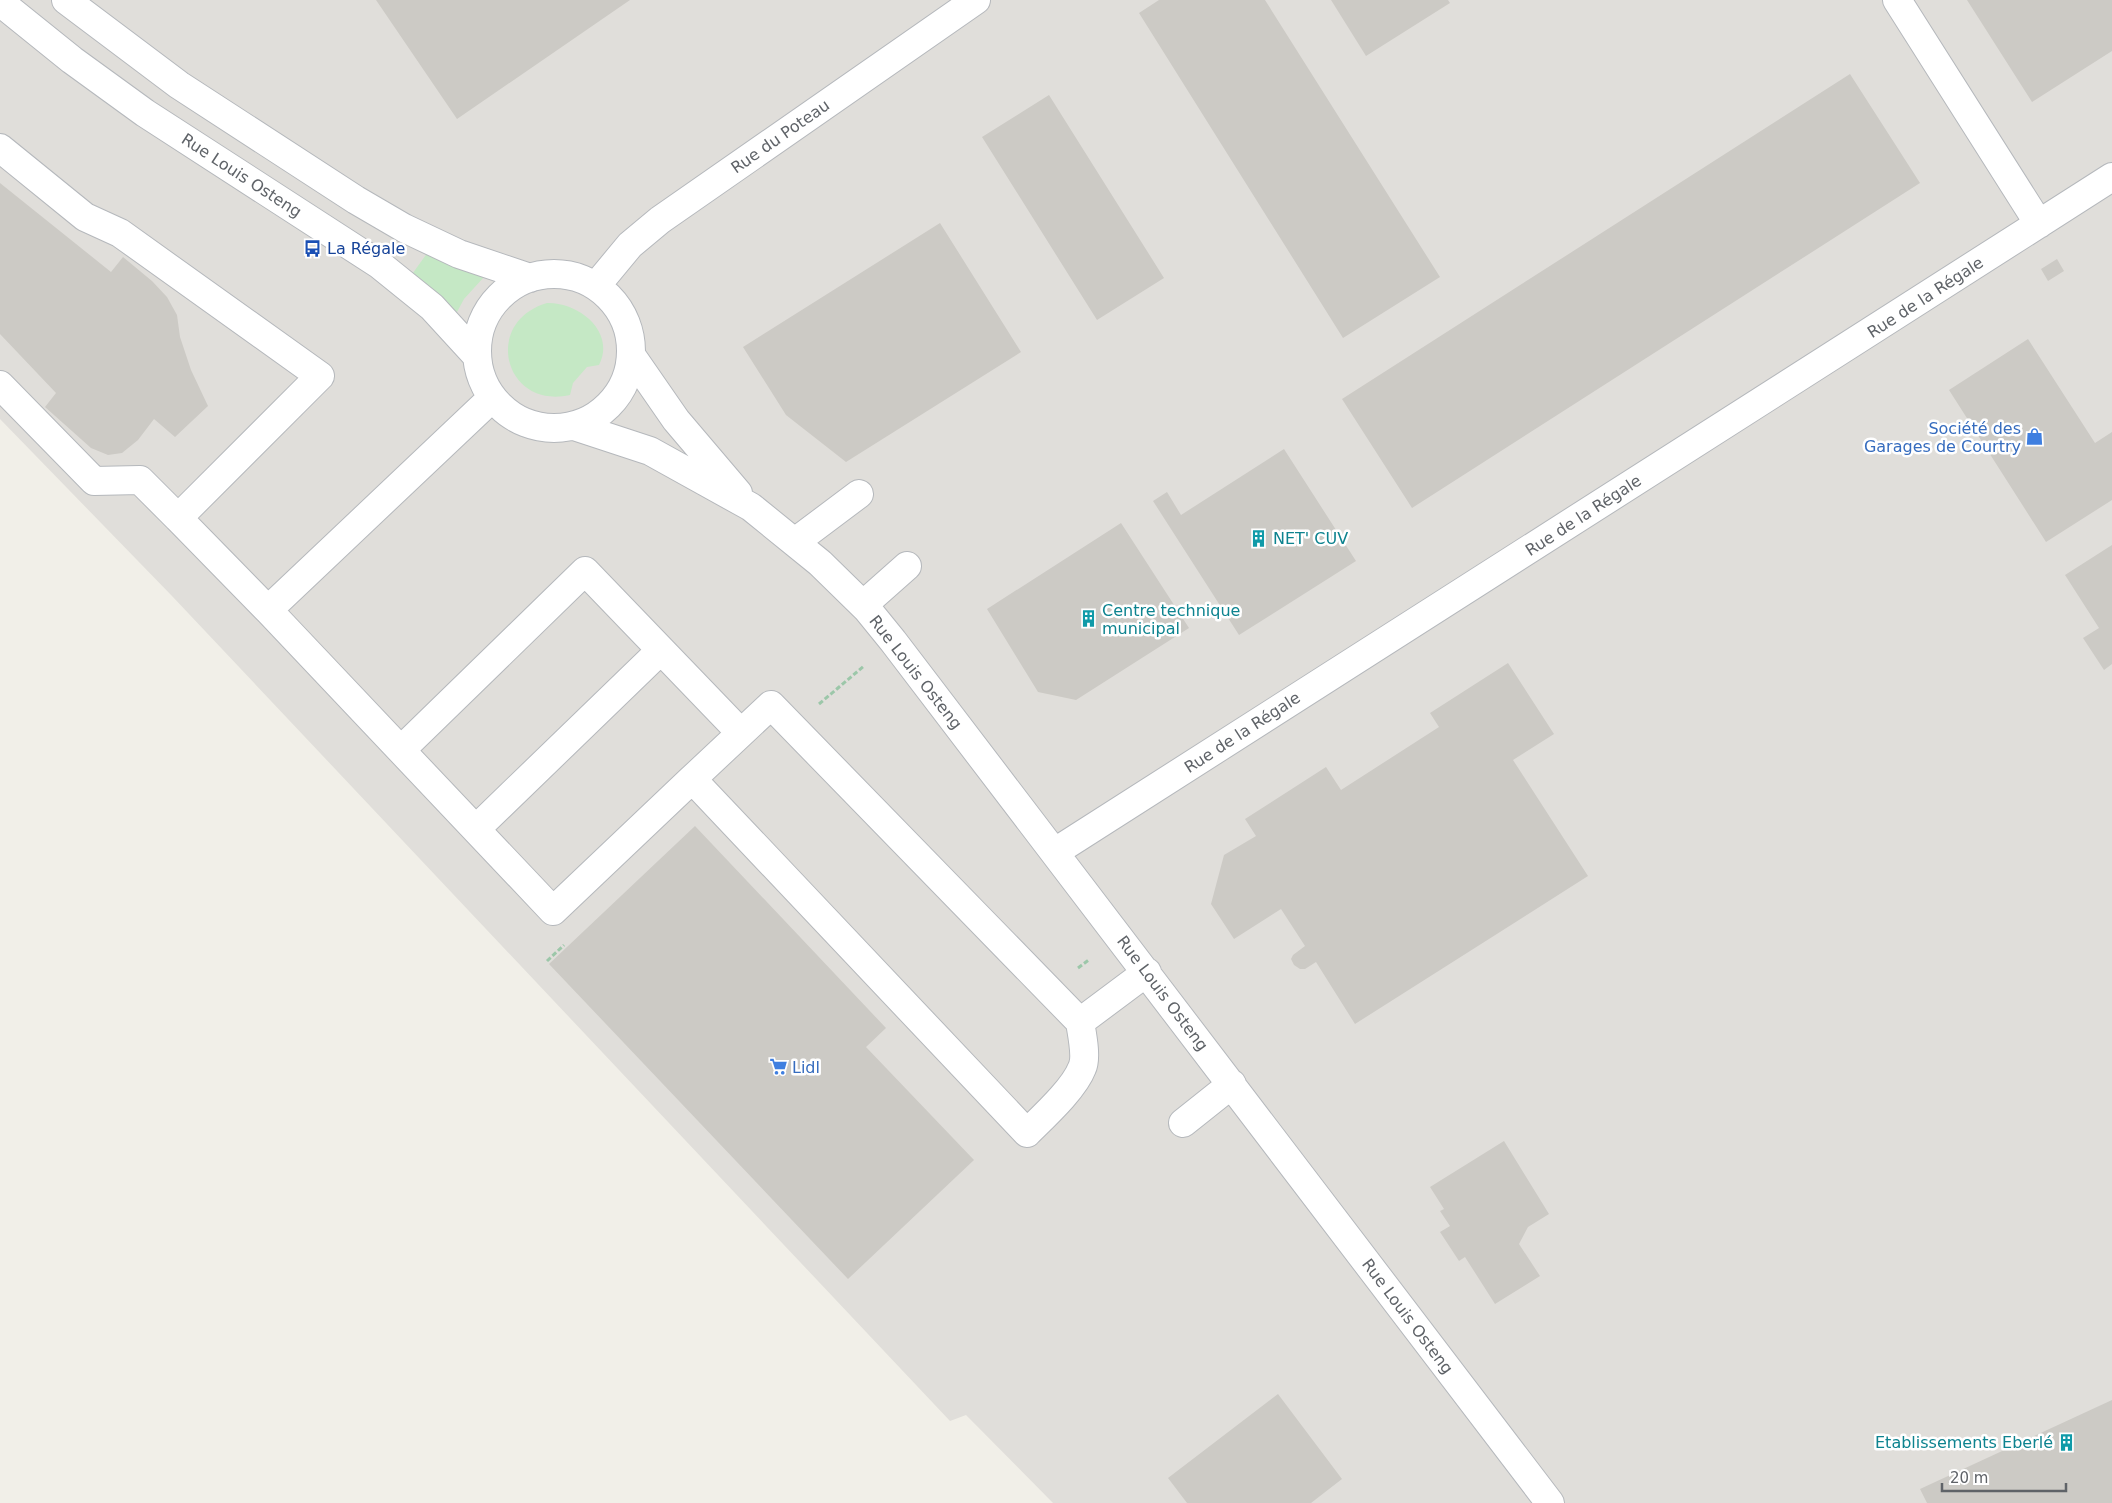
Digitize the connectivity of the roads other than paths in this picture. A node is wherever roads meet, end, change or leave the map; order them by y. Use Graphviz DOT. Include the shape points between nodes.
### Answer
graph roads {
  1 [pos="66,0"];
  2 [pos="976,0"];
  3 [pos="1897,0"];
  4 [pos="0,2"];
  5 [pos="0,148"];
  6 [pos="2112,177"];
  7 [pos="2039,224"];
  8 [pos="530,278"];
  9 [pos="596,286"];
  10 [pos="476,355"];
  11 [pos="631,355"];
  12 [pos="0,385"];
  13 [pos="492,398"];
  14 [pos="574,426"];
  15 [pos="859,494"];
  16 [pos="751,507"];
  17 [pos="178,518"];
  18 [pos="795,542"];
  19 [pos="907,566"];
  20 [pos="863,605"];
  21 [pos="268,610"];
  22 [pos="661,650"];
  23 [pos="740,732"];
  24 [pos="401,750"];
  25 [pos="692,779"];
  26 [pos="476,829"];
  27 [pos="1055,852"];
  28 [pos="1147,972"];
  29 [pos="1080,1022"];
  30 [pos="1232,1084"];
  31 [pos="1183,1123"];
  32 [pos="1550,1503"];
  1 -- 8 [label="street" via="179,85 356,200 404,228 459,254"];
  2 -- 9 [label="street, Rue du Poteau" via="660,220 630,244"];
  3 -- 7 [label="street"];
  4 -- 10 [label="street, Rue Louis Osteng" via="72,60 146,113 380,265 432,307"];
  5 -- 17 [label="street" via="85,217 120,233 320,376"];
  6 -- 7 [label="street, Rue de la Régale"];
  7 -- 27 [label="street, Rue de la Régale"];
  8 -- 9 [label="street" via="546,274 572,276"];
  8 -- 10 [label="street" via="503,292 488,310 479,332"];
  9 -- 11 [label="street" via="615,305 628,328"];
  10 -- 13 [label="street" via="481,377"];
  11 -- 14 [label="street" via="626,378 614,399 596,415"];
  11 -- 16 [label="street, Rue Louis Osteng" via="676,420"];
  12 -- 17 [label="street" via="94,481 140,480"];
  13 -- 14 [label="street" via="509,414 529,424 551,428"];
  13 -- 21 [label="street"];
  14 -- 16 [label="street, Rue Louis Osteng" via="650,451"];
  15 -- 18 [label="street"];
  16 -- 18 [label="street, Rue Louis Osteng"];
  17 -- 21 [label="street"];
  18 -- 20 [label="street, Rue Louis Osteng"];
  19 -- 20 [label="street"];
  20 -- 27 [label="street, Rue Louis Osteng" via="894,640"];
  21 -- 24 [label="street"];
  22 -- 23 [label="street"];
  22 -- 24 [label="street" via="585,571"];
  22 -- 26 [label="street"];
  23 -- 25 [label="street"];
  23 -- 29 [label="street" via="771,705"];
  24 -- 26 [label="street"];
  25 -- 26 [label="street" via="553,911"];
  25 -- 29 [label="street" via="1027,1133 1062,1097 1083,1068"];
  27 -- 28 [label="street, Rue Louis Osteng"];
  28 -- 29 [label="street"];
  28 -- 30 [label="street, Rue Louis Osteng"];
  30 -- 31 [label="street"];
  30 -- 32 [label="street, Rue Louis Osteng"];
}
